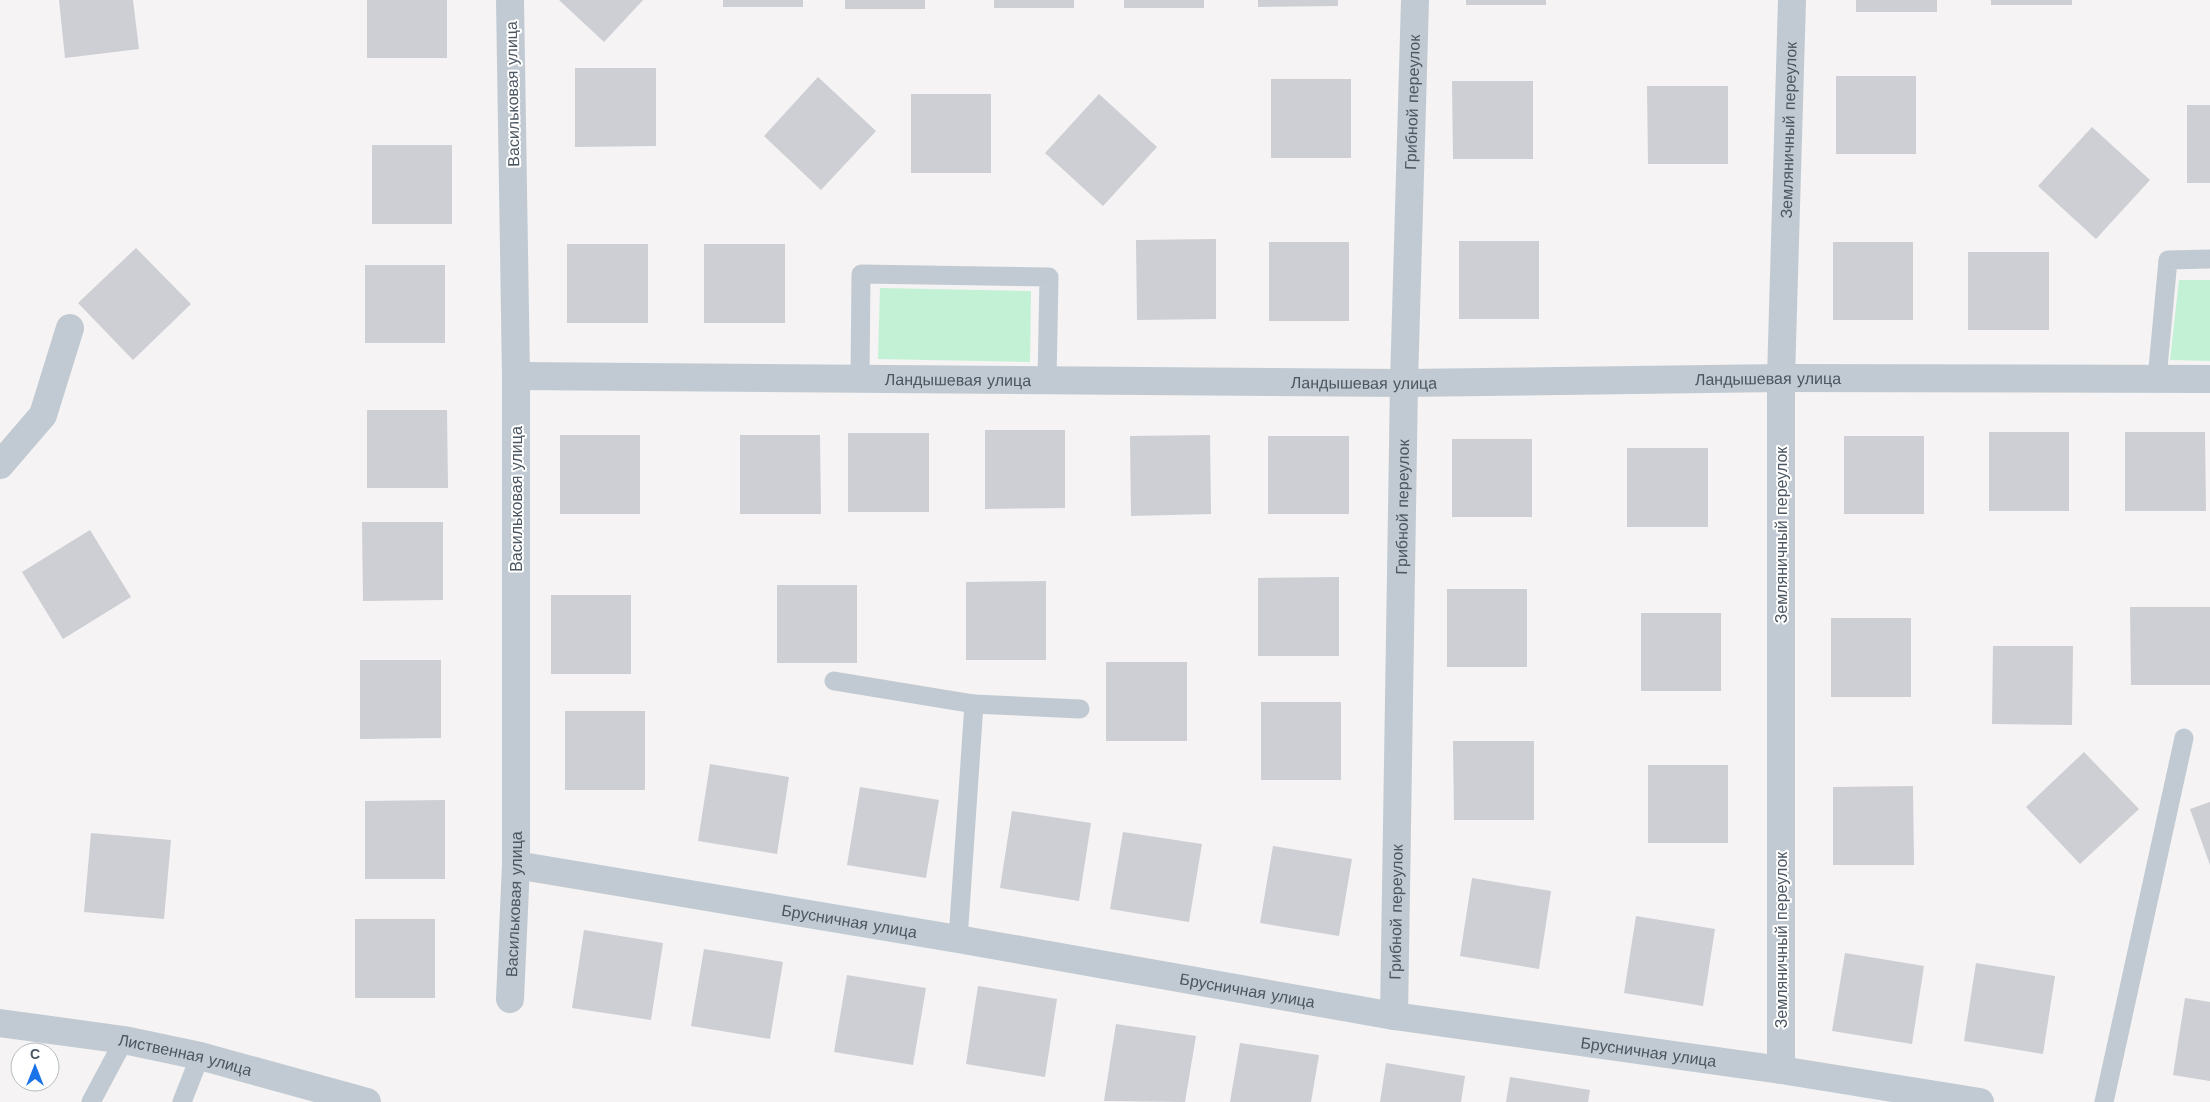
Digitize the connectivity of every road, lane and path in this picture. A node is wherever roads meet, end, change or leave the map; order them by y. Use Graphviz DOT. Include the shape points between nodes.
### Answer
graph roads {
  1 [pos="510,0"];
  2 [pos="1415,0"];
  3 [pos="1792,0"];
  4 [pos="2210,259"];
  5 [pos="70,328"];
  6 [pos="516,376"];
  7 [pos="1781,378"];
  8 [pos="860,379"];
  9 [pos="2157,379"];
  10 [pos="2210,379"];
  11 [pos="1047,380"];
  12 [pos="1404,383"];
  13 [pos="0,465"];
  14 [pos="834,681"];
  15 [pos="974,704"];
  16 [pos="1080,709"];
  17 [pos="2184,738"];
  18 [pos="516,865"];
  19 [pos="958,939"];
  20 [pos="510,999"];
  21 [pos="1394,1016"];
  22 [pos="0,1023"];
  23 [pos="124,1040"];
  24 [pos="200,1056"];
  25 [pos="1781,1070"];
  26 [pos="91,1102"];
  27 [pos="182,1102"];
  28 [pos="367,1102"];
  29 [pos="1980,1102"];
  30 [pos="2104,1102"];
  1 -- 6 [label="street, Васильковая улица"];
  2 -- 12 [label="street, Грибной переулок"];
  3 -- 7 [label="street, Земляничный переулок"];
  4 -- 9 [label="lane" via="2168,260"];
  5 -- 13 [label="street" via="43,415"];
  6 -- 8 [label="street, Ландышевая улица"];
  6 -- 18 [label="street, Васильковая улица"];
  7 -- 9 [label="street, Ландышевая улица"];
  7 -- 12 [label="street, Ландышевая улица"];
  7 -- 25 [label="street, Земляничный переулок"];
  8 -- 11 [label="street, Ландышевая улица"];
  8 -- 11 [label="lane" via="861,274 1049,277"];
  9 -- 10 [label="street, Ландышевая улица"];
  11 -- 12 [label="street, Ландышевая улица"];
  12 -- 21 [label="street, Грибной переулок"];
  14 -- 15 [label="lane"];
  15 -- 16 [label="lane"];
  15 -- 19 [label="lane"];
  17 -- 30 [label="lane"];
  18 -- 19 [label="street, Брусничная улица"];
  18 -- 20 [label="street, Васильковая улица"];
  19 -- 21 [label="street, Брусничная улица"];
  21 -- 25 [label="street, Брусничная улица"];
  22 -- 23 [label="street, Лиственная улица"];
  23 -- 24 [label="street, Лиственная улица"];
  23 -- 26 [label="lane"];
  24 -- 27 [label="lane"];
  24 -- 28 [label="street, Лиственная улица"];
  25 -- 29 [label="street, Брусничная улица"];
}
